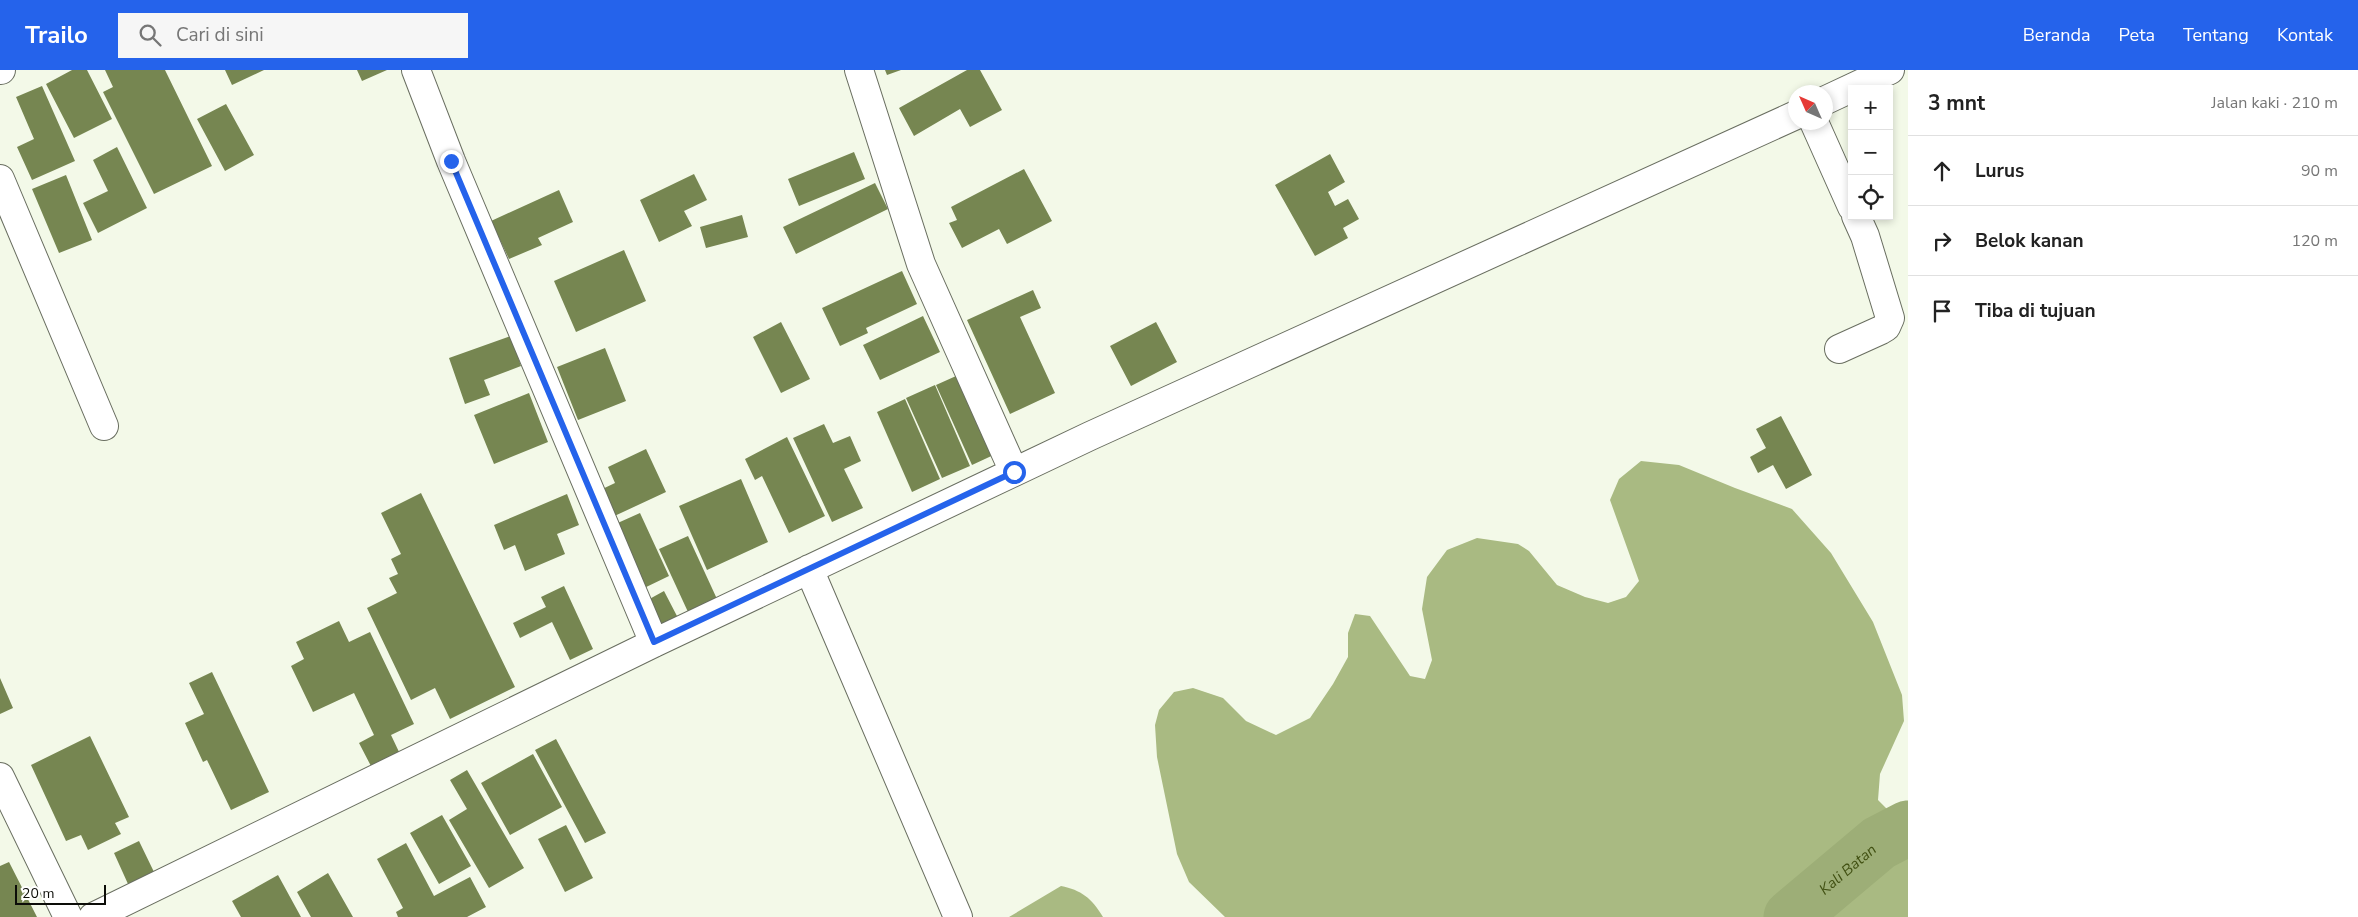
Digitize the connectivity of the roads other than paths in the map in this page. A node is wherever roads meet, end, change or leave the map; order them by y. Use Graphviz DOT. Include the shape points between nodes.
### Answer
graph roads {
  1 [pos="416,70"];
  2 [pos="859,70"];
  3 [pos="1890,70"];
  4 [pos="1833,97"];
  5 [pos="1788,119"];
  6 [pos="1818,130"];
  7 [pos="0,180"];
  8 [pos="1848,198"];
  9 [pos="1858,220"];
  10 [pos="1839,349"];
  11 [pos="104,426"];
  12 [pos="1014,472"];
  13 [pos="809,569"];
  14 [pos="654,642"];
  15 [pos="0,777"];
  16 [pos="68,917"];
  17 [pos="93,917"];
  18 [pos="958,917"];
  1 -- 14 [label="street" via="451,161"];
  2 -- 12 [label="street" via="921,264"];
  3 -- 4 [label="street"];
  5 -- 12 [label="street"];
  6 -- 8 [label="street"];
  7 -- 11 [label="street"];
  9 -- 10 [label="street" via="1890,318 1886,327"];
  12 -- 13 [label="street"];
  13 -- 14 [label="street"];
  13 -- 18 [label="street"];
  14 -- 17 [label="street"];
  15 -- 16 [label="street"];
}
